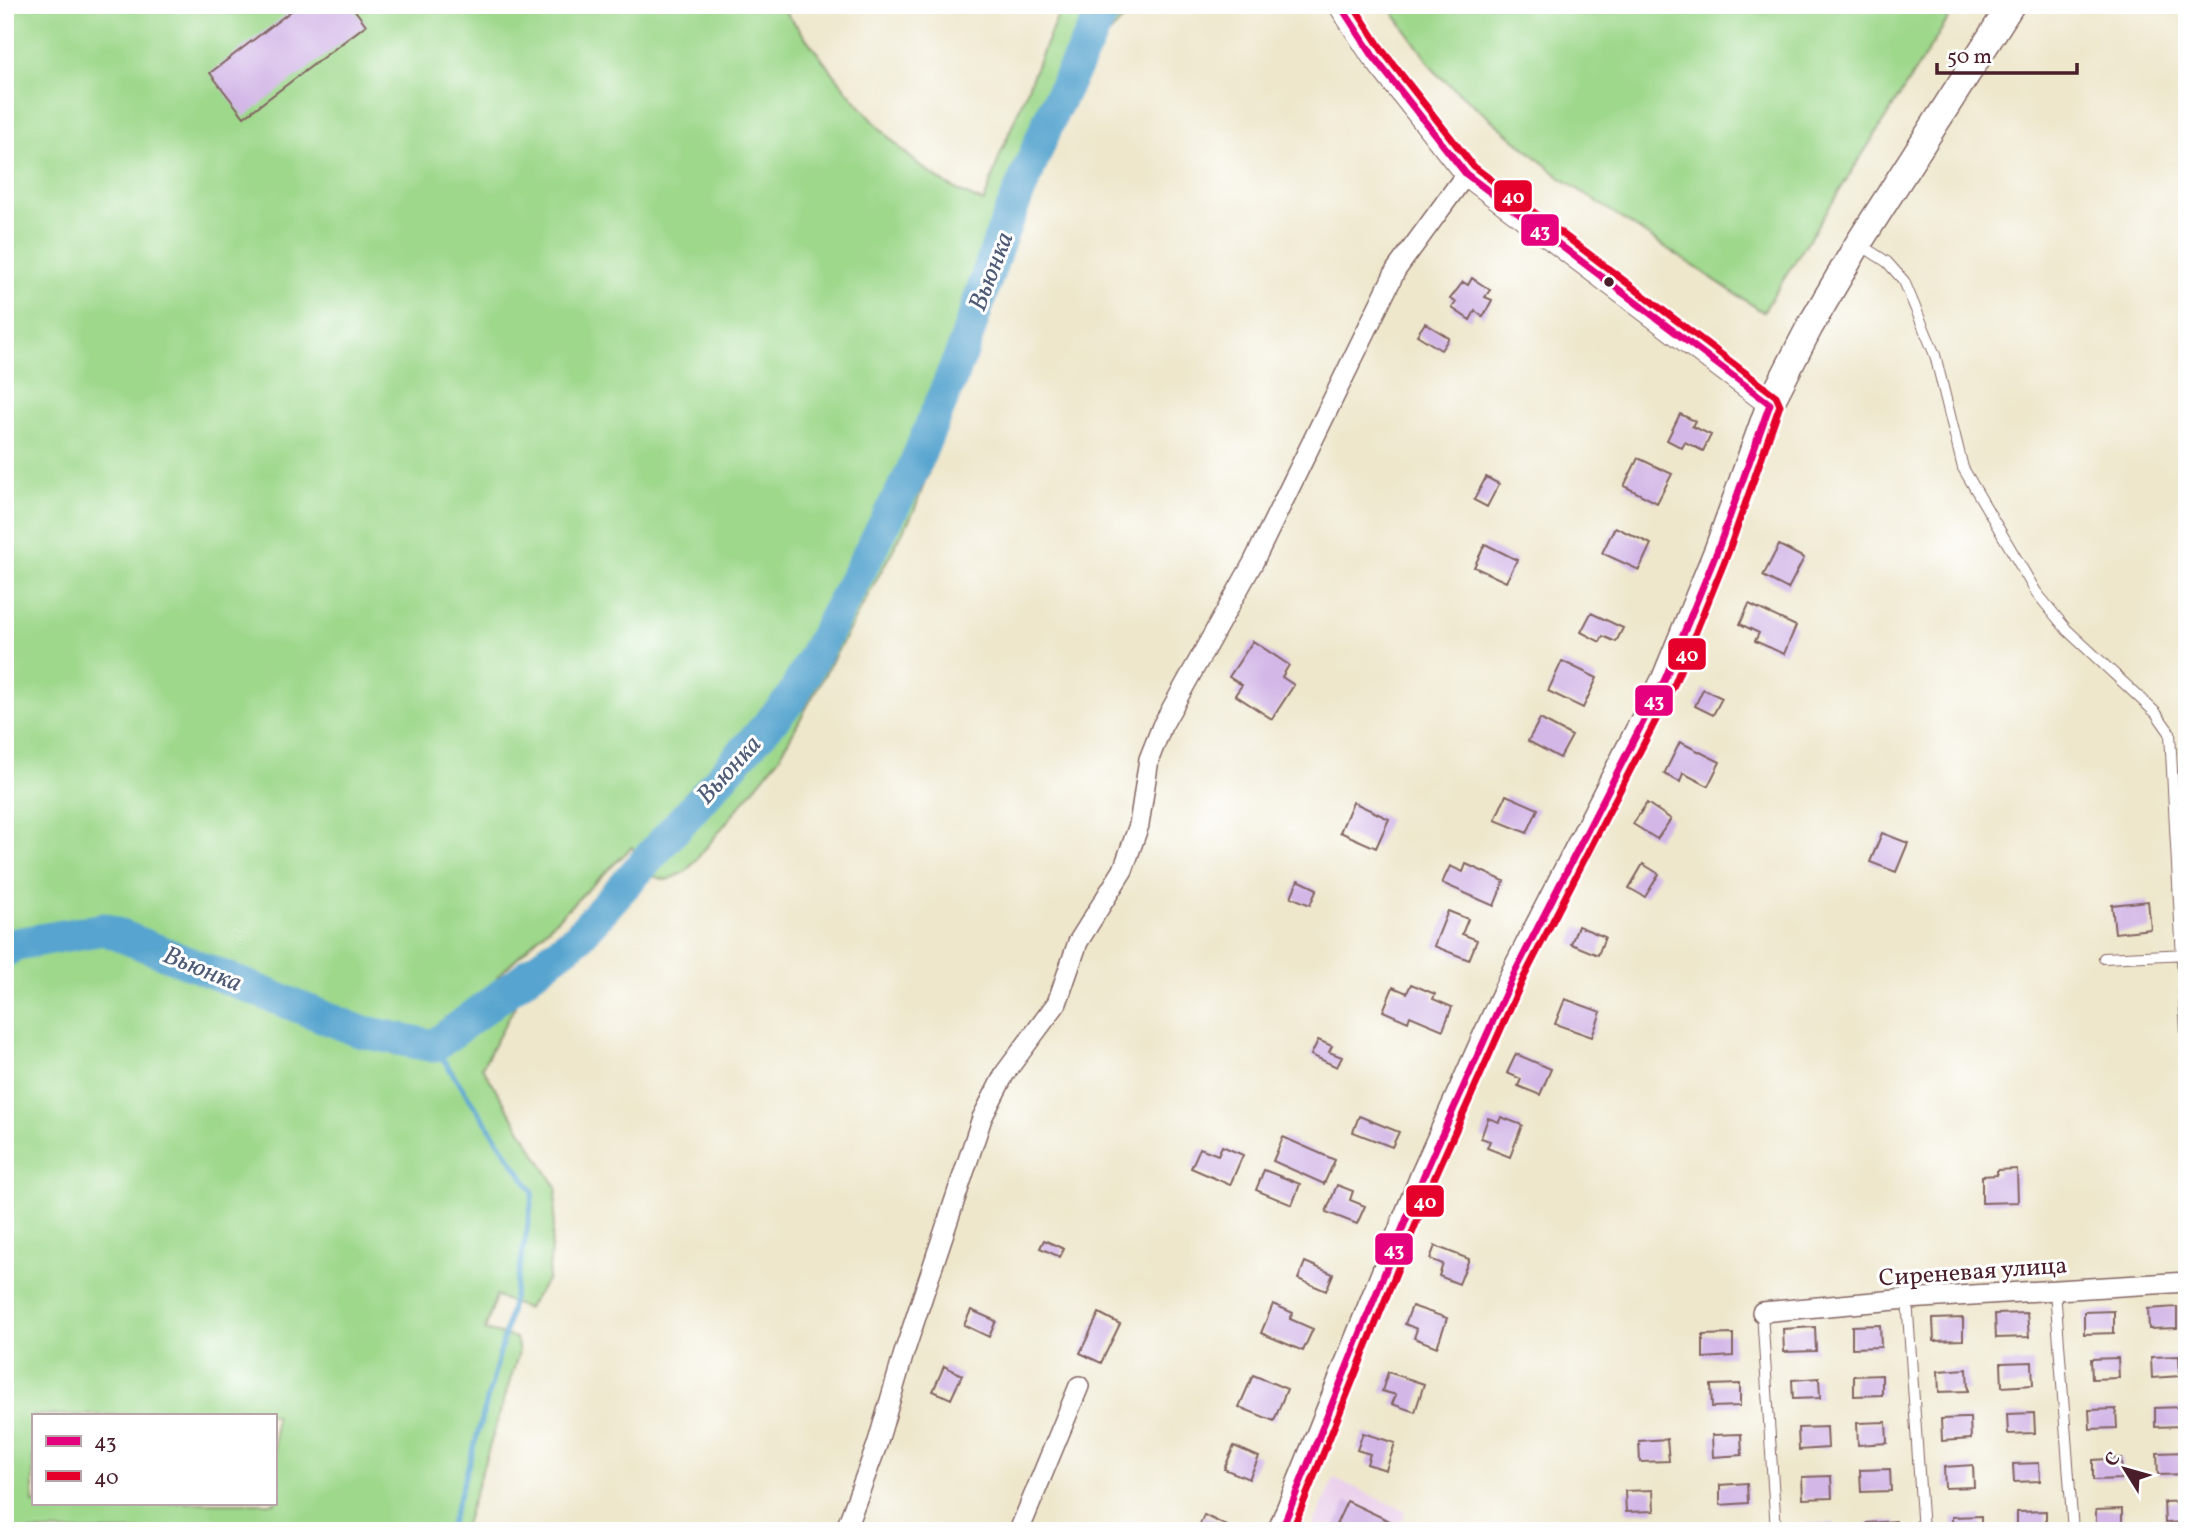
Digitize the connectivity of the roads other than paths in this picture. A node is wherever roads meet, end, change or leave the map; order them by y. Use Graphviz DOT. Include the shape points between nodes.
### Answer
graph roads {
  1 [pos="1340,5"];
  2 [pos="2011,5"];
  3 [pos="1466,174"];
  4 [pos="1858,244"];
  5 [pos="1770,404"];
  6 [pos="2183,954"];
  7 [pos="2104,958"];
  8 [pos="2187,1052"];
  9 [pos="2187,1282"];
  10 [pos="2055,1290"];
  11 [pos="1907,1299"];
  12 [pos="1762,1312"];
  13 [pos="1079,1387"];
  14 [pos="845,1531"];
  15 [pos="1019,1531"];
  16 [pos="1281,1531"];
  17 [pos="1776,1531"];
  18 [pos="1923,1531"];
  19 [pos="2073,1531"];
  1 -- 3 [label="street" via="1389,78"];
  2 -- 4 [label="main road"];
  3 -- 5 [label="street"];
  3 -- 14 [label="street" via="1396,270 1253,563 1162,726 1149,759 1139,825 1124,870 1078,942 1057,1003 1005,1073 982,1118"];
  4 -- 5 [label="main road"];
  4 -- 6 [label="lane" via="1887,262 1904,281 1935,355 1963,468 2036,592 2067,630 2156,713 2170,733"];
  5 -- 16 [label="main road" via="1665,679 1509,985 1424,1175"];
  6 -- 7 [label="lane"];
  6 -- 8 [label="lane"];
  9 -- 10 [label="street, Сиреневая улица"];
  10 -- 11 [label="street, Сиреневая улица"];
  10 -- 19 [label="lane"];
  11 -- 12 [label="street, Сиреневая улица"];
  11 -- 18 [label="lane"];
  12 -- 17 [label="lane"];
  13 -- 15 [label="street"];
}
